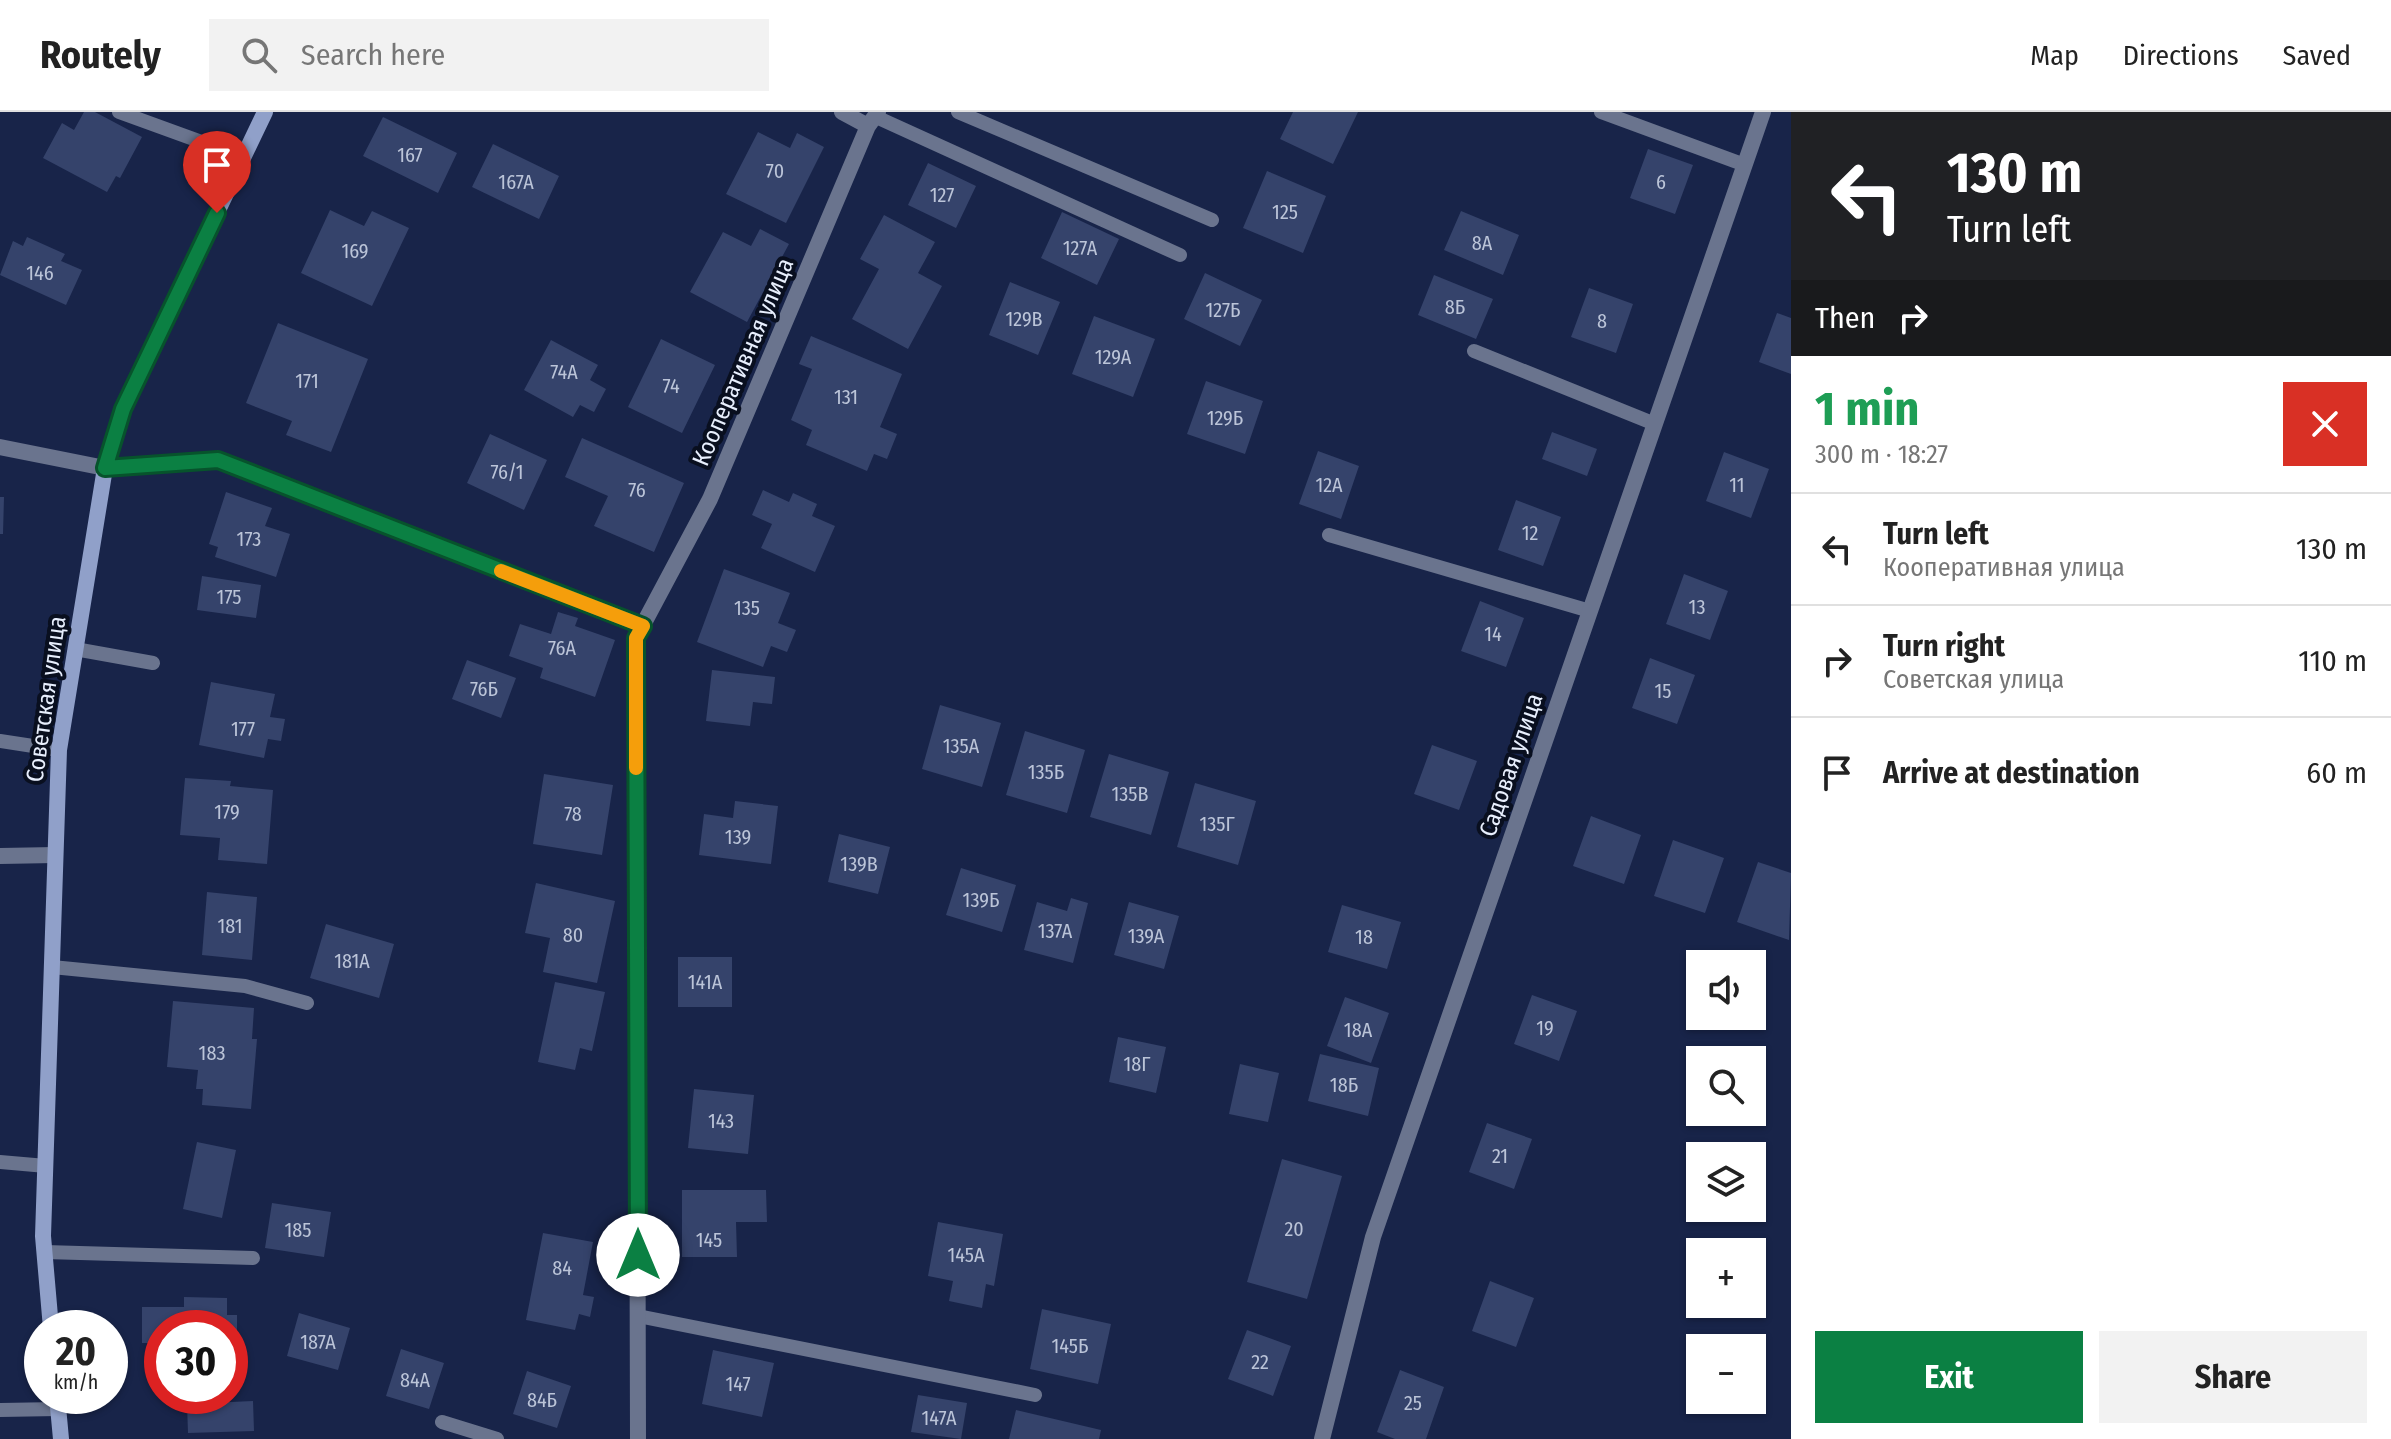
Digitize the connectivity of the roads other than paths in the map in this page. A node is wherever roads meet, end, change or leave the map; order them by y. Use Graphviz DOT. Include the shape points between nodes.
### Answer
graph roads {
  1 [pos="119,112"];
  2 [pos="265,112"];
  3 [pos="842,112"];
  4 [pos="958,112"];
  5 [pos="1601,112"];
  6 [pos="1763,112"];
  7 [pos="874,118"];
  8 [pos="243,157"];
  9 [pos="1745,165"];
  10 [pos="1212,220"];
  11 [pos="1180,255"];
  12 [pos="1474,351"];
  13 [pos="1655,424"];
  14 [pos="0,447"];
  15 [pos="105,468"];
  16 [pos="1329,535"];
  17 [pos="1590,611"];
  18 [pos="643,626"];
  19 [pos="75,649"];
  20 [pos="153,663"];
  21 [pos="0,741"];
  22 [pos="59,750"];
  23 [pos="55,855"];
  24 [pos="0,856"];
  25 [pos="52,967"];
  26 [pos="307,1003"];
  27 [pos="0,1162"];
  28 [pos="46,1166"];
  29 [pos="45,1252"];
  30 [pos="253,1258"];
  31 [pos="50,1310"];
  32 [pos="638,1316"];
  33 [pos="1035,1395"];
  34 [pos="24,1407"];
  35 [pos="0,1410"];
  36 [pos="59,1414"];
  37 [pos="442,1422"];
  38 [pos="61,1439"];
  39 [pos="497,1439"];
  40 [pos="642,1439"];
  41 [pos="1322,1439"];
  1 -- 8 [label="lane"];
  2 -- 8 [label="street, Советская улица"];
  3 -- 7 [label="street"];
  4 -- 10 [label="lane"];
  5 -- 9 [label="lane"];
  6 -- 9 [label="street, Садовая улица"];
  7 -- 11 [label="lane"];
  7 -- 18 [label="street, Кооперативная улица" via="710,499"];
  8 -- 15 [label="street, Советская улица" via="123,409"];
  9 -- 13 [label="street, Садовая улица"];
  12 -- 13 [label="lane"];
  13 -- 17 [label="street, Садовая улица"];
  14 -- 15 [label="street"];
  15 -- 18 [label="street" via="218,460"];
  15 -- 19 [label="street, Советская улица"];
  16 -- 17 [label="lane"];
  17 -- 41 [label="street, Садовая улица" via="1373,1237"];
  18 -- 32 [label="street, Кооперативная улица" via="636,638"];
  19 -- 20 [label="lane"];
  19 -- 22 [label="street, Советская улица"];
  21 -- 22 [label="lane"];
  22 -- 23 [label="street, Советская улица"];
  23 -- 24 [label="street"];
  23 -- 25 [label="street, Советская улица"];
  25 -- 26 [label="lane" via="245,986"];
  25 -- 28 [label="street, Советская улица"];
  27 -- 28 [label="lane"];
  28 -- 29 [label="street, Советская улица"];
  29 -- 30 [label="lane"];
  29 -- 31 [label="street, Советская улица"];
  32 -- 33 [label="lane"];
  32 -- 40 [label="street, Кооперативная улица"];
  34 -- 35 [label="lane"];
  36 -- 38 [label="street"];
  37 -- 39 [label="lane"];
}
